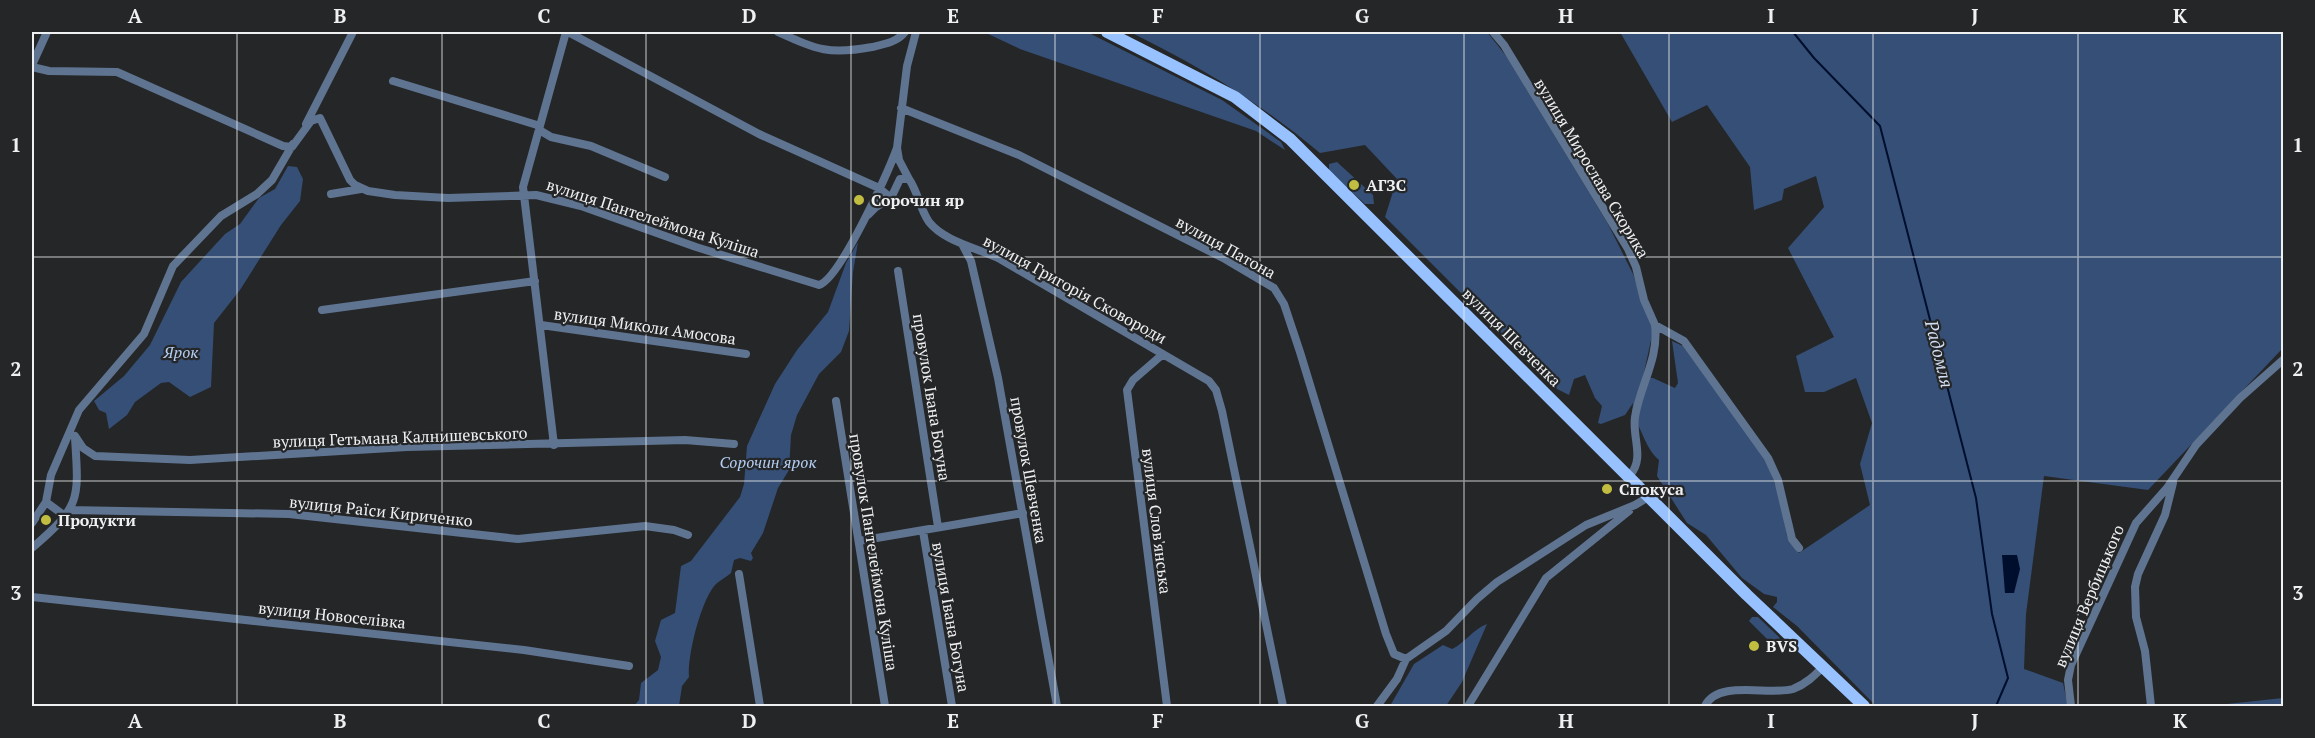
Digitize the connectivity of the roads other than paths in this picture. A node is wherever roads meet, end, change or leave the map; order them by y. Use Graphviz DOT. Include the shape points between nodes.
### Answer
graph roads {
  1 [pos="47,32"];
  2 [pos="353,32"];
  3 [pos="567,32"];
  4 [pos="778,32"];
  5 [pos="905,32"];
  6 [pos="916,32"];
  7 [pos="1107,32"];
  8 [pos="1493,32"];
  9 [pos="32,66"];
  10 [pos="393,81"];
  11 [pos="901,108"];
  12 [pos="541,131"];
  13 [pos="292,147"];
  14 [pos="897,148"];
  15 [pos="665,177"];
  16 [pos="909,179"];
  17 [pos="879,188"];
  18 [pos="361,189"];
  19 [pos="331,194"];
  20 [pos="526,194"];
  21 [pos="891,198"];
  22 [pos="859,228"];
  23 [pos="961,243"];
  24 [pos="898,271"];
  25 [pos="535,281"];
  26 [pos="322,310"];
  27 [pos="541,324"];
  28 [pos="1655,325"];
  29 [pos="746,354"];
  30 [pos="1163,354"];
  31 [pos="2283,359"];
  32 [pos="836,401"];
  33 [pos="75,419"];
  34 [pos="75,436"];
  35 [pos="734,444"];
  36 [pos="554,445"];
  37 [pos="1630,476"];
  38 [pos="2175,476"];
  39 [pos="1650,496"];
  40 [pos="46,502"];
  41 [pos="67,513"];
  42 [pos="1023,513"];
  43 [pos="32,523"];
  44 [pos="938,527"];
  45 [pos="923,531"];
  46 [pos="688,535"];
  47 [pos="859,541"];
  48 [pos="32,548"];
  49 [pos="1798,548"];
  50 [pos="739,574"];
  51 [pos="32,597"];
  52 [pos="1406,659"];
  53 [pos="629,666"];
  54 [pos="1823,667"];
  55 [pos="760,706"];
  56 [pos="885,706"];
  57 [pos="952,706"];
  58 [pos="1057,706"];
  59 [pos="1167,706"];
  60 [pos="1283,706"];
  61 [pos="1377,706"];
  62 [pos="1468,706"];
  63 [pos="1704,706"];
  64 [pos="1864,706"];
  65 [pos="2071,706"];
  66 [pos="2151,706"];
  1 -- 9 [label="street"];
  2 -- 13 [label="street"];
  3 -- 12 [label="street"];
  3 -- 17 [label="street" via="759,134"];
  4 -- 5 [label="street" via="813,48 842,52 892,42"];
  6 -- 11 [label="street"];
  7 -- 37 [label="main road, вулиця Шевченка" via="1235,97 1290,140"];
  8 -- 28 [label="street, вулиця Мирослава Скорика" via="1628,249"];
  9 -- 13 [label="street" via="49,71 117,72 279,145"];
  10 -- 12 [label="street" via="537,124"];
  11 -- 14 [label="street"];
  11 -- 52 [label="street, вулиця Патона" via="1019,155 1225,259 1274,288 1284,304 1307,373 1386,634 1394,654"];
  12 -- 15 [label="street" via="608,152"];
  12 -- 20 [label="street" via="525,181"];
  13 -- 18 [label="street" via="311,121 320,118 345,172"];
  13 -- 33 [label="street" via="272,180 221,216 173,266 144,334 85,400"];
  14 -- 16 [label="street, вулиця Григорія Сковороди"];
  14 -- 17 [label="street, вулиця Пантелеймона Куліша"];
  16 -- 21 [label="street" via="900,179"];
  16 -- 23 [label="street, вулиця Григорія Сковороди" via="929,221"];
  17 -- 21 [label="street"];
  17 -- 22 [label="street, вулиця Пантелеймона Куліша"];
  18 -- 19 [label="street, вулиця Пантелеймона Куліша"];
  18 -- 20 [label="street, вулиця Пантелеймона Куліша" via="448,198"];
  20 -- 22 [label="street, вулиця Пантелеймона Куліша" via="580,206 819,285 832,278"];
  20 -- 25 [label="street"];
  21 -- 22 [label="street" via="876,207"];
  23 -- 30 [label="street, вулиця Григорія Сковороди" via="1000,259"];
  23 -- 42 [label="street, провулок Шевченка" via="971,261 999,378"];
  24 -- 44 [label="street, провулок Івана Богуна"];
  25 -- 26 [label="street"];
  25 -- 27 [label="street"];
  27 -- 29 [label="street, вулиця Миколи Амосова"];
  27 -- 36 [label="street"];
  28 -- 37 [label="street, вулиця Мирослава Скорика" via="1656,347 1635,417 1638,460"];
  28 -- 49 [label="street" via="1684,341 1768,458"];
  30 -- 59 [label="street, вулиця Слов'янська" via="1127,390"];
  30 -- 60 [label="street, вулиця Григорія Сковороди" via="1199,373 1216,390"];
  31 -- 38 [label="street, вулиця Вербицького" via="2196,445"];
  32 -- 47 [label="street, провулок Пантелеймона Куліша"];
  33 -- 34 [label="street"];
  33 -- 40 [label="street" via="51,475"];
  34 -- 36 [label="street, вулиця Гетьмана Калнишевського" via="95,456 190,460 407,447"];
  34 -- 41 [label="street" via="78,488"];
  35 -- 36 [label="street, вулиця Гетьмана Калнишевського" via="685,440"];
  37 -- 39 [label="main road, вулиця Шевченка"];
  38 -- 65 [label="street, вулиця Вербицького" via="2136,523 2108,580 2071,665"];
  38 -- 66 [label="street, вулиця Вербицького" via="2165,515 2135,587 2134,604 2145,651"];
  39 -- 52 [label="street" via="1586,525 1497,582 1446,632"];
  39 -- 54 [label="main road, вулиця Шевченка"];
  39 -- 62 [label="street" via="1546,578"];
  40 -- 41 [label="street"];
  40 -- 43 [label="street"];
  41 -- 46 [label="street, вулиця Раїси Кириченко" via="289,514 518,539 645,526"];
  41 -- 48 [label="street"];
  42 -- 44 [label="street"];
  42 -- 58 [label="street, провулок Шевченка"];
  44 -- 45 [label="street"];
  45 -- 47 [label="street"];
  45 -- 57 [label="street, вулиця Івана Богуна"];
  47 -- 56 [label="street, провулок Пантелеймона Куліша"];
  50 -- 55 [label="street"];
  51 -- 53 [label="street, вулиця Новоселівка" via="524,650"];
  52 -- 61 [label="street"];
  54 -- 63 [label="street" via="1806,683 1790,690 1730,691"];
  54 -- 64 [label="main road, вулиця Шевченка"];
}
